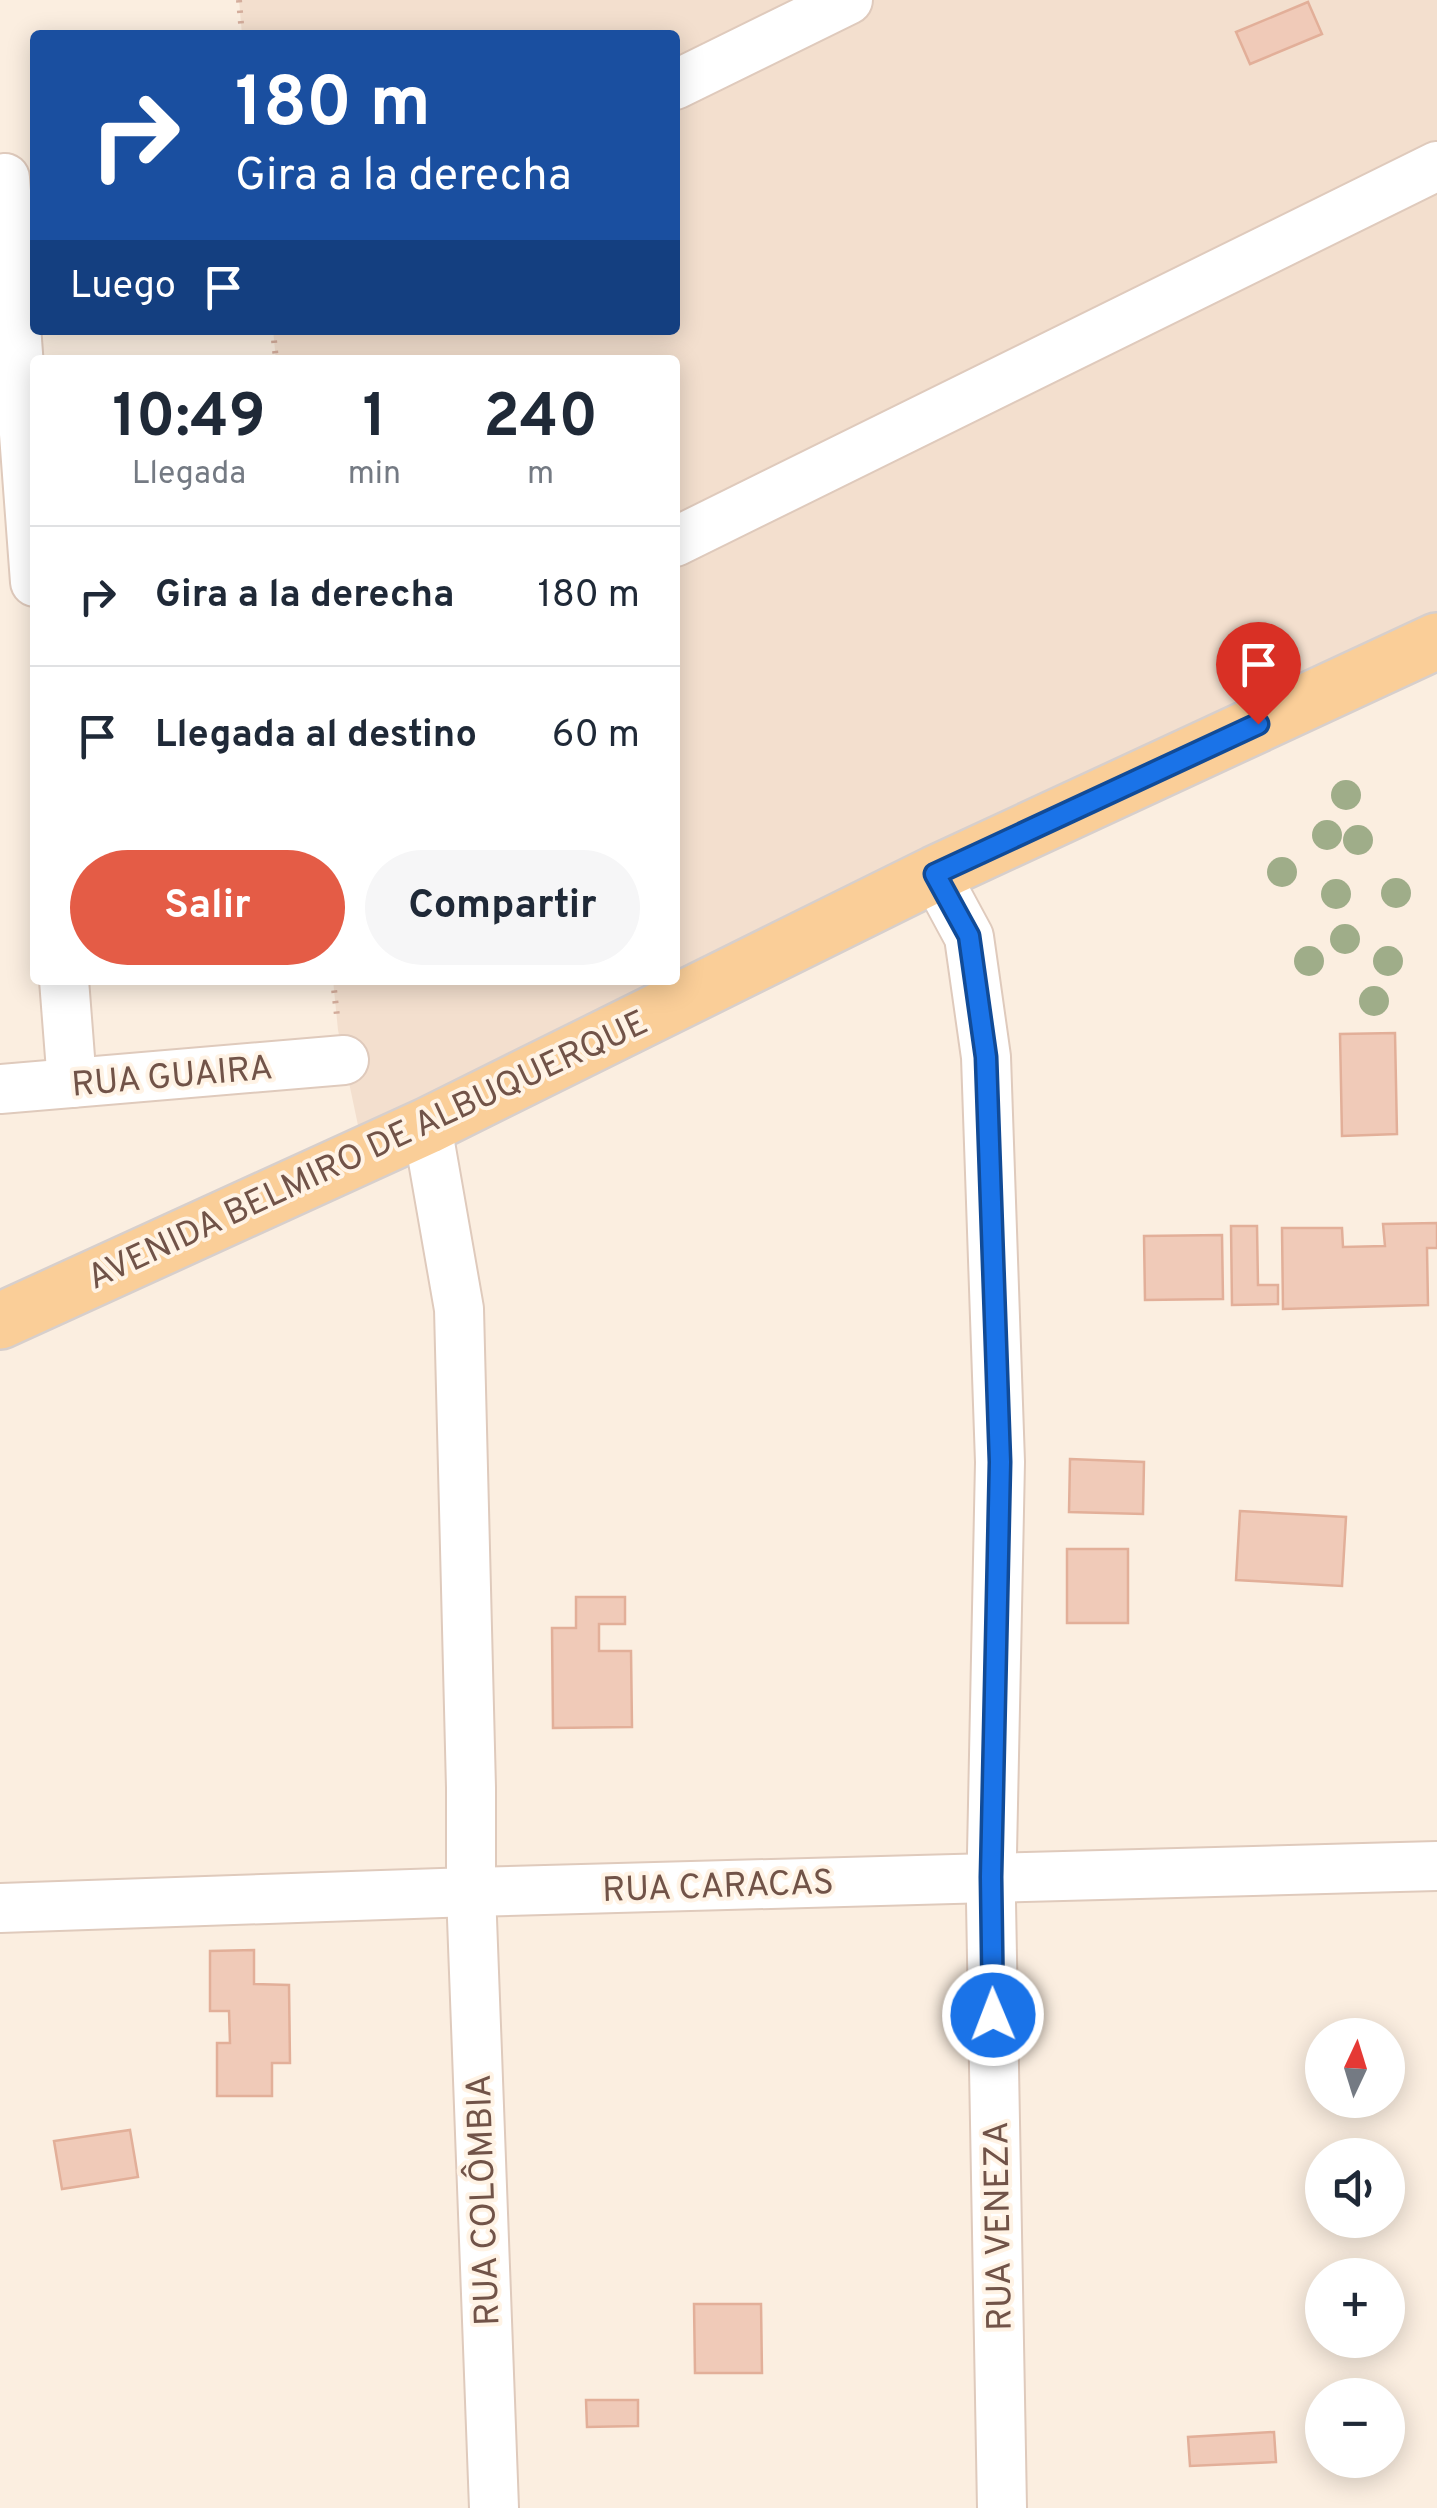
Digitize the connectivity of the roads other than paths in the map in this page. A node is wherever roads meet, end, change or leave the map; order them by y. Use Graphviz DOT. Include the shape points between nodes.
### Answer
graph roads {
  1 [pos="848,0"];
  2 [pos="680,83"];
  3 [pos="1437,166"];
  4 [pos="13,177"];
  5 [pos="30,490"];
  6 [pos="680,540"];
  7 [pos="1437,641"];
  8 [pos="935,874"];
  9 [pos="64,985"];
  10 [pos="344,1060"];
  11 [pos="72,1083"];
  12 [pos="0,1090"];
  13 [pos="427,1126"];
  14 [pos="0,1321"];
  15 [pos="1437,1866"];
  16 [pos="991,1877"];
  17 [pos="471,1892"];
  18 [pos="0,1908"];
  19 [pos="494,2508"];
  20 [pos="1002,2508"];
  1 -- 2 [label="street"];
  3 -- 6 [label="street"];
  4 -- 5 [label="street"];
  7 -- 8 [label="main road, AVENIDA BELMIRO DE ALBUQUERQUE"];
  8 -- 13 [label="main road, AVENIDA BELMIRO DE ALBUQUERQUE"];
  8 -- 16 [label="street, RUA VENEZA" via="969,936 986,1057 1000,1462"];
  9 -- 11 [label="street"];
  10 -- 11 [label="street, RUA GUAIRA"];
  11 -- 12 [label="street, RUA GUAIRA"];
  13 -- 14 [label="main road, AVENIDA BELMIRO DE ALBUQUERQUE"];
  13 -- 17 [label="street, RUA COLÔMBIA" via="459,1310"];
  15 -- 16 [label="street, RUA CARACAS"];
  16 -- 17 [label="street, RUA CARACAS"];
  16 -- 20 [label="street, RUA VENEZA"];
  17 -- 18 [label="street, RUA CARACAS"];
  17 -- 19 [label="street, RUA COLÔMBIA"];
}
